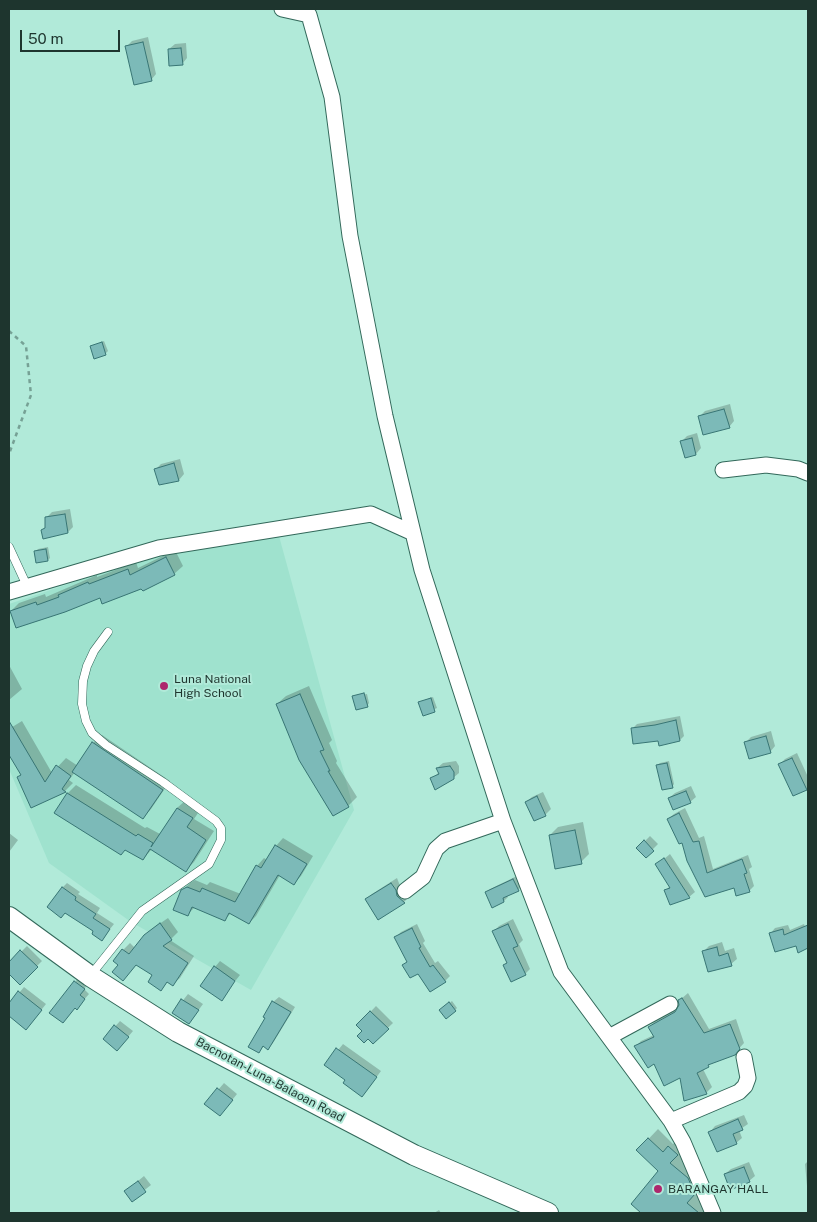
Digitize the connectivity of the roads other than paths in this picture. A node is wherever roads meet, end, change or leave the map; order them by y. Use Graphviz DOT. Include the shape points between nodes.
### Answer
graph roads {
  1 [pos="282,9"];
  2 [pos="723,470"];
  3 [pos="808,473"];
  4 [pos="413,533"];
  5 [pos="9,547"];
  6 [pos="27,586"];
  7 [pos="9,592"];
  8 [pos="108,632"];
  9 [pos="503,821"];
  10 [pos="405,890"];
  11 [pos="9,917"];
  12 [pos="90,976"];
  13 [pos="670,1004"];
  14 [pos="609,1037"];
  15 [pos="744,1057"];
  16 [pos="671,1121"];
  17 [pos="548,1213"];
  18 [pos="713,1213"];
  1 -- 4 [label="street" via="310,15 332,97 350,236 385,416"];
  2 -- 3 [label="street" via="766,465"];
  4 -- 6 [label="street" via="371,514 159,548"];
  4 -- 9 [label="street" via="425,580"];
  5 -- 6 [label="lane"];
  6 -- 7 [label="street"];
  8 -- 12 [label="lane" via="94,651 83,681 82,704 92,733 216,821 221,828 221,840 209,864 142,911"];
  9 -- 10 [label="street" via="445,841 436,849 423,877"];
  9 -- 14 [label="street" via="562,972"];
  11 -- 12 [label="main road, Bacnotan-Luna-Balaoan Road"];
  12 -- 17 [label="main road, Bacnotan-Luna-Balaoan Road" via="178,1032 317,1105 414,1155"];
  13 -- 14 [label="street"];
  14 -- 16 [label="street"];
  15 -- 16 [label="street" via="748,1078 739,1092"];
  16 -- 18 [label="street"];
}
